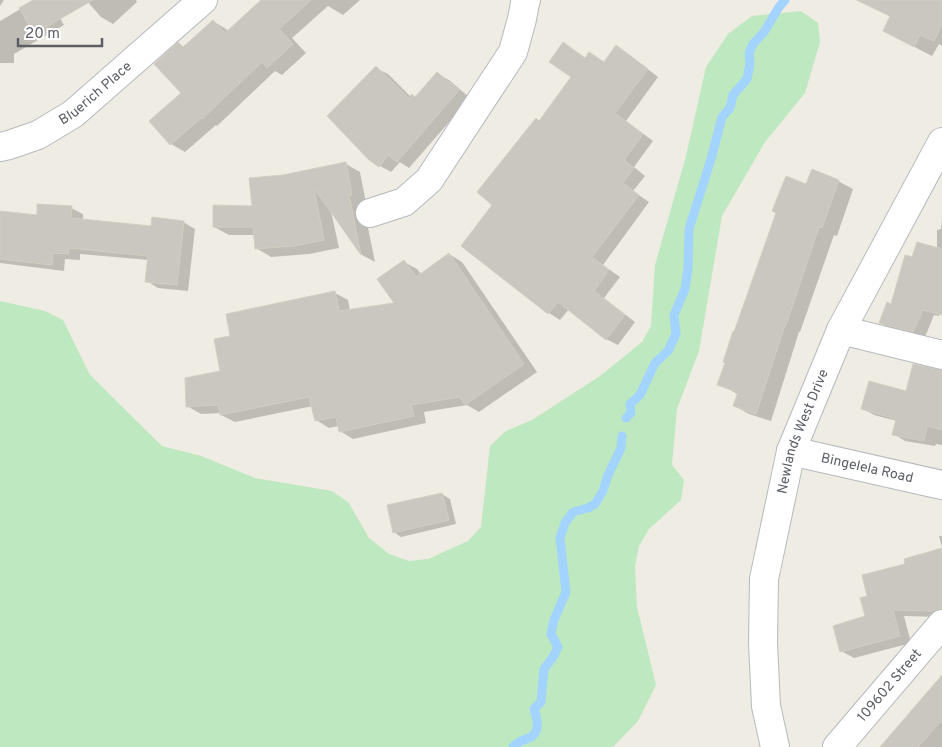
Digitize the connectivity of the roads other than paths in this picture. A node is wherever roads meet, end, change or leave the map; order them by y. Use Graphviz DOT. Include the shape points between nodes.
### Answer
graph roads {
  1 [pos="203,0"];
  2 [pos="526,0"];
  3 [pos="942,142"];
  4 [pos="0,147"];
  5 [pos="370,213"];
  6 [pos="841,330"];
  7 [pos="942,355"];
  8 [pos="791,451"];
  9 [pos="942,485"];
  10 [pos="942,624"];
  11 [pos="775,747"];
  12 [pos="837,747"];
  1 -- 4 [label="street, Bluerich Place" via="73,114 38,135"];
  2 -- 5 [label="street" via="513,52 429,180 404,202"];
  3 -- 6 [label="street, Newlands West Drive"];
  6 -- 7 [label="street"];
  6 -- 8 [label="street, Newlands West Drive"];
  8 -- 9 [label="street, Bingelela Road"];
  8 -- 11 [label="street, Newlands West Drive" via="764,578 766,706"];
  10 -- 12 [label="street, 109602 Street"];
}
